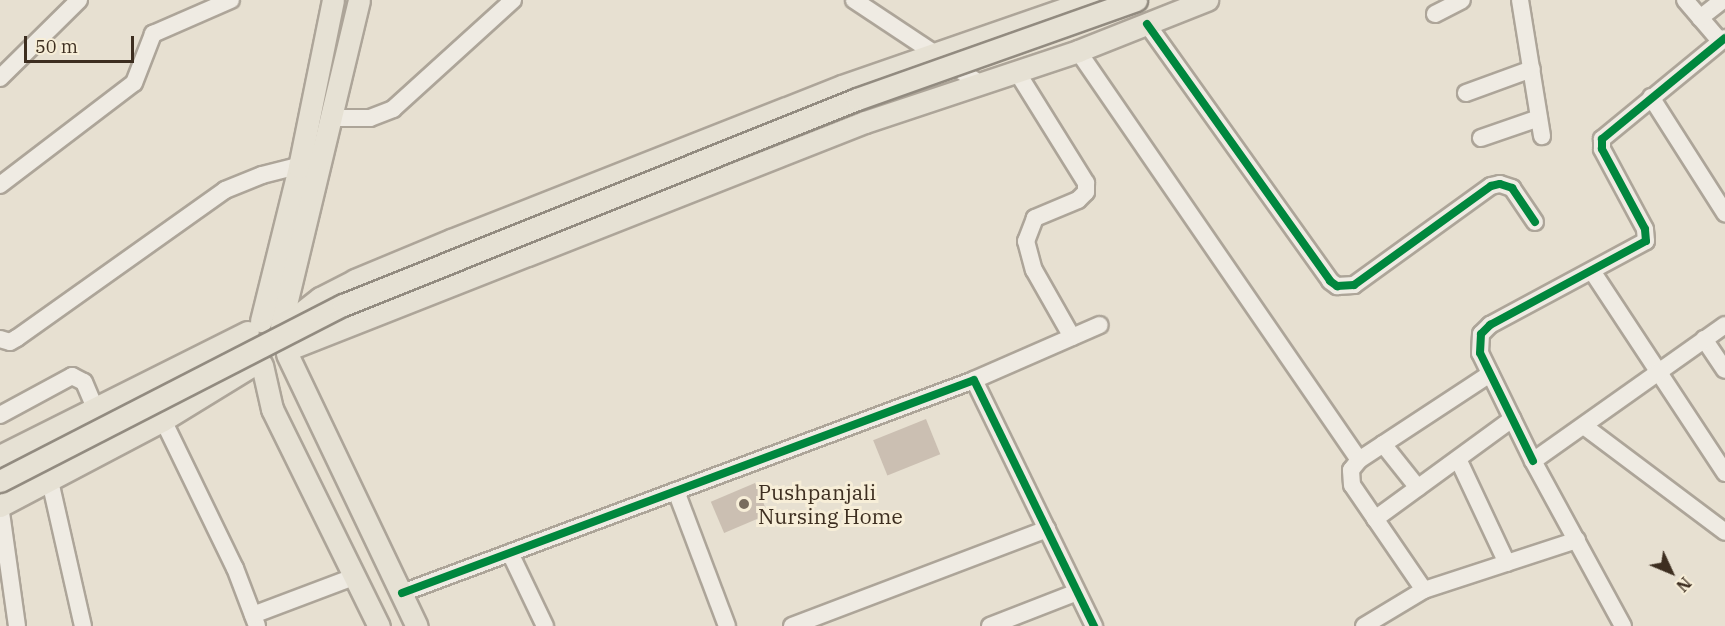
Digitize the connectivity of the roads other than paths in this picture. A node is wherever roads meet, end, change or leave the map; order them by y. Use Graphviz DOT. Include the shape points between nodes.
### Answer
graph roads {
  1 [pos="79,0"];
  2 [pos="231,0"];
  3 [pos="333,0"];
  4 [pos="359,0"];
  5 [pos="513,0"];
  6 [pos="1090,0"];
  7 [pos="1136,0"];
  8 [pos="1207,0"];
  9 [pos="1462,0"];
  10 [pos="1520,0"];
  11 [pos="1685,0"];
  12 [pos="1723,0"];
  13 [pos="867,2"];
  14 [pos="1436,14"];
  15 [pos="1700,18"];
  16 [pos="1147,24"];
  17 [pos="1723,40"];
  18 [pos="1078,51"];
  19 [pos="937,54"];
  20 [pos="1532,69"];
  21 [pos="1017,72"];
  22 [pos="0,78"];
  23 [pos="979,83"];
  24 [pos="1466,93"];
  25 [pos="1651,97"];
  26 [pos="333,118"];
  27 [pos="1539,118"];
  28 [pos="1542,136"];
  29 [pos="1481,138"];
  30 [pos="712,139"];
  31 [pos="324,159"];
  32 [pos="299,166"];
  33 [pos="730,176"];
  34 [pos="0,185"];
  35 [pos="1725,213"];
  36 [pos="1535,222"];
  37 [pos="1592,271"];
  38 [pos="1100,325"];
  39 [pos="1725,325"];
  40 [pos="268,326"];
  41 [pos="1072,337"];
  42 [pos="0,339"];
  43 [pos="1704,339"];
  44 [pos="288,351"];
  45 [pos="259,364"];
  46 [pos="1658,370"];
  47 [pos="1725,370"];
  48 [pos="1490,374"];
  49 [pos="974,380"];
  50 [pos="95,408"];
  51 [pos="0,415"];
  52 [pos="1512,419"];
  53 [pos="163,420"];
  54 [pos="1584,426"];
  55 [pos="1383,444"];
  56 [pos="0,456"];
  57 [pos="1458,459"];
  58 [pos="1359,460"];
  59 [pos="1533,461"];
  60 [pos="1725,473"];
  61 [pos="0,481"];
  62 [pos="50,481"];
  63 [pos="1418,488"];
  64 [pos="676,491"];
  65 [pos="0,505"];
  66 [pos="1375,519"];
  67 [pos="1047,529"];
  68 [pos="1725,532"];
  69 [pos="1577,540"];
  70 [pos="510,553"];
  71 [pos="1507,563"];
  72 [pos="356,576"];
  73 [pos="1424,590"];
  74 [pos="1077,592"];
  75 [pos="402,593"];
  76 [pos="255,620"];
  77 [pos="721,624"];
  78 [pos="1369,625"];
  79 [pos="17,626"];
  80 [pos="83,626"];
  81 [pos="379,626"];
  82 [pos="417,626"];
  83 [pos="545,626"];
  84 [pos="792,626"];
  85 [pos="990,626"];
  86 [pos="1094,626"];
  87 [pos="1623,626"];
  1 -- 22 [label="street"];
  2 -- 34 [label="street" via="153,34 134,83"];
  3 -- 32 [label="main road"];
  4 -- 26 [label="main road"];
  5 -- 26 [label="street" via="393,109 370,118"];
  6 -- 19 [label="main road"];
  7 -- 61 [label="main road, bridge" via="857,99 343,304"];
  8 -- 16 [label="main road"];
  9 -- 14 [label="street"];
  10 -- 20 [label="street"];
  11 -- 15 [label="street"];
  12 -- 15 [label="street"];
  13 -- 19 [label="street"];
  15 -- 17 [label="street"];
  16 -- 18 [label="main road"];
  16 -- 36 [label="street" via="1330,281 1338,286 1354,285 1491,186 1512,188"];
  17 -- 25 [label="street"];
  18 -- 21 [label="main road"];
  18 -- 58 [label="street"];
  19 -- 23 [label="street"];
  19 -- 30 [label="main road" via="843,86"];
  20 -- 24 [label="street"];
  20 -- 27 [label="street"];
  21 -- 23 [label="main road"];
  21 -- 41 [label="street" via="1086,183 1086,192 1078,200 1035,218 1026,241 1034,270"];
  23 -- 33 [label="main road" via="865,122"];
  25 -- 35 [label="street"];
  25 -- 37 [label="street" via="1607,131 1602,149 1645,229 1646,241"];
  26 -- 31 [label="main road"];
  27 -- 28 [label="street"];
  27 -- 29 [label="street"];
  30 -- 33 [label="main road"];
  30 -- 40 [label="main road" via="355,280"];
  31 -- 32 [label="street"];
  31 -- 40 [label="main road"];
  32 -- 40 [label="main road"];
  32 -- 42 [label="street" via="261,175 225,190 194,208 17,338 10,342"];
  33 -- 44 [label="main road"];
  37 -- 46 [label="street"];
  37 -- 48 [label="street" via="1490,325 1478,343"];
  38 -- 41 [label="street"];
  39 -- 43 [label="street"];
  40 -- 44 [label="main road"];
  40 -- 45 [label="main road" via="246,349"];
  40 -- 50 [label="main road"];
  41 -- 49 [label="street"];
  43 -- 46 [label="street"];
  43 -- 47 [label="street"];
  44 -- 45 [label="main road" via="273,365"];
  44 -- 75 [label="main road"];
  45 -- 53 [label="main road"];
  45 -- 72 [label="main road" via="272,409"];
  46 -- 54 [label="street"];
  46 -- 60 [label="street"];
  48 -- 52 [label="street"];
  48 -- 55 [label="street"];
  49 -- 64 [label="street"];
  49 -- 67 [label="street"];
  50 -- 51 [label="street" via="84,382 72,376"];
  50 -- 56 [label="main road"];
  52 -- 57 [label="street"];
  52 -- 59 [label="street"];
  53 -- 62 [label="main road"];
  53 -- 76 [label="street" via="235,568"];
  54 -- 59 [label="street"];
  54 -- 68 [label="street"];
  55 -- 58 [label="street"];
  55 -- 63 [label="street"];
  57 -- 63 [label="street"];
  57 -- 71 [label="street"];
  58 -- 66 [label="street" via="1349,478"];
  59 -- 69 [label="street"];
  62 -- 65 [label="main road"];
  62 -- 80 [label="street"];
  63 -- 66 [label="street"];
  64 -- 70 [label="street"];
  64 -- 77 [label="street"];
  65 -- 79 [label="street"];
  66 -- 73 [label="street"];
  67 -- 74 [label="street"];
  67 -- 84 [label="street"];
  69 -- 71 [label="street"];
  69 -- 87 [label="street"];
  70 -- 75 [label="street"];
  70 -- 83 [label="street"];
  71 -- 73 [label="street"];
  72 -- 76 [label="street"];
  72 -- 81 [label="main road"];
  73 -- 78 [label="street"];
  74 -- 85 [label="street"];
  74 -- 86 [label="street"];
  75 -- 82 [label="main road"];
}
